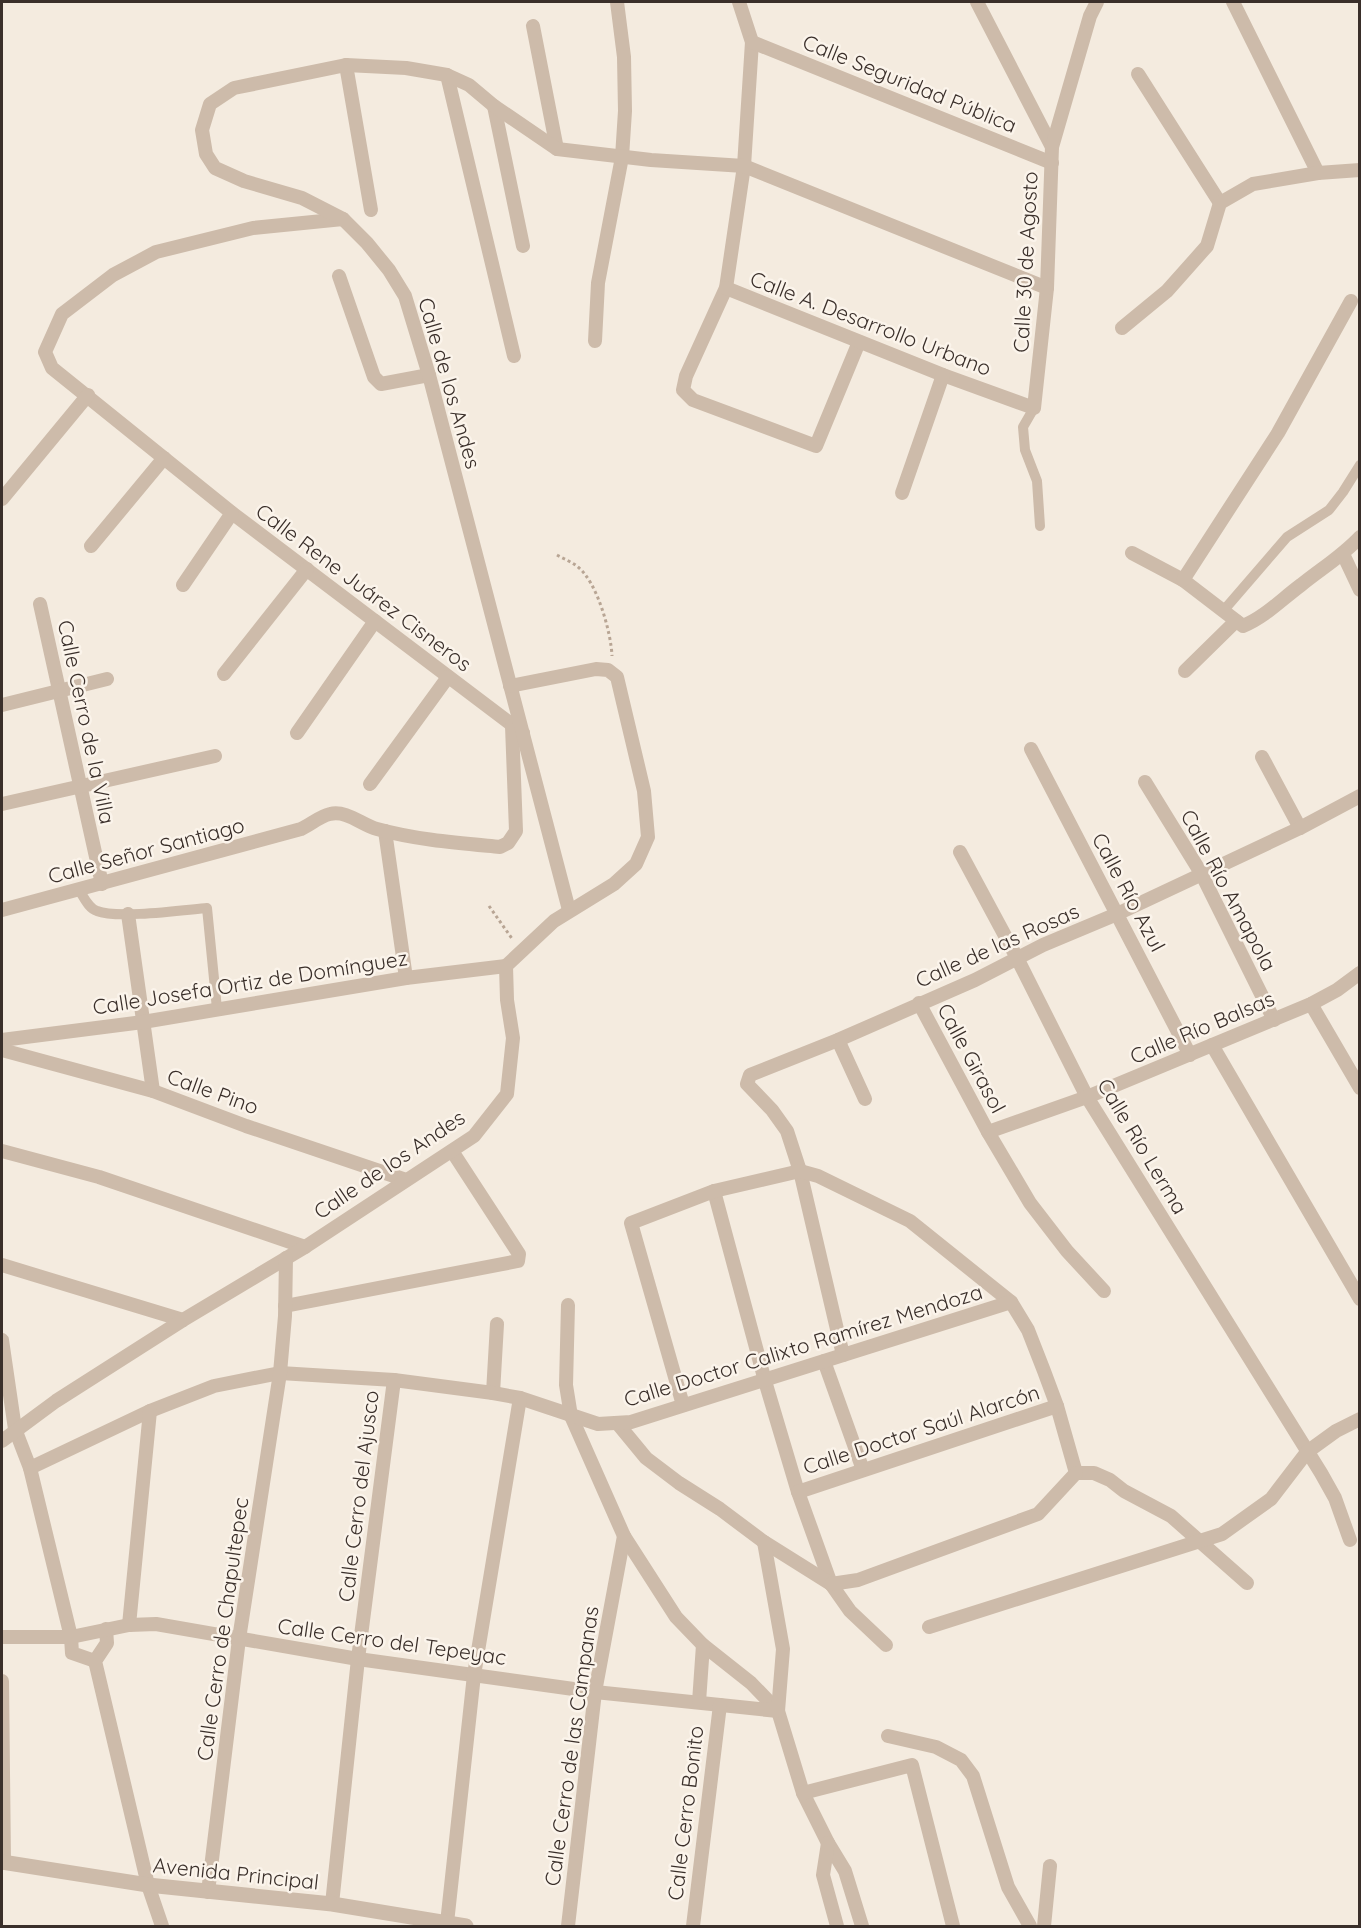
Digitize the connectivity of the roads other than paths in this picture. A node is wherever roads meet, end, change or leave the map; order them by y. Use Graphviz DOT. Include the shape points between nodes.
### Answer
graph roads {
  1 [pos="617,2"];
  2 [pos="739,2"];
  3 [pos="977,2"];
  4 [pos="1097,2"];
  5 [pos="1233,2"];
  6 [pos="533,26"];
  7 [pos="752,42"];
  8 [pos="346,66"];
  9 [pos="1138,74"];
  10 [pos="447,75"];
  11 [pos="494,106"];
  12 [pos="1052,147"];
  13 [pos="557,148"];
  14 [pos="622,156"];
  15 [pos="1052,163"];
  16 [pos="744,166"];
  17 [pos="1359,170"];
  18 [pos="1318,173"];
  19 [pos="1220,203"];
  20 [pos="371,210"];
  21 [pos="344,219"];
  22 [pos="523,246"];
  23 [pos="339,276"];
  24 [pos="726,288"];
  25 [pos="1047,288"];
  26 [pos="1351,301"];
  27 [pos="1122,328"];
  28 [pos="595,341"];
  29 [pos="859,342"];
  30 [pos="514,356"];
  31 [pos="429,375"];
  32 [pos="944,375"];
  33 [pos="88,395"];
  34 [pos="1034,408"];
  35 [pos="164,458"];
  36 [pos="1359,465"];
  37 [pos="902,493"];
  38 [pos="2,499"];
  39 [pos="232,513"];
  40 [pos="1040,526"];
  41 [pos="1359,537"];
  42 [pos="91,546"];
  43 [pos="1131,553"];
  44 [pos="1343,554"];
  45 [pos="307,569"];
  46 [pos="1183,580"];
  47 [pos="183,585"];
  48 [pos="1359,590"];
  49 [pos="40,604"];
  50 [pos="1224,610"];
  51 [pos="375,621"];
  52 [pos="1240,624"];
  53 [pos="1185,671"];
  54 [pos="224,674"];
  55 [pos="447,677"];
  56 [pos="107,679"];
  57 [pos="510,686"];
  58 [pos="59,690"];
  59 [pos="2,705"];
  60 [pos="517,729"];
  61 [pos="297,734"];
  62 [pos="1031,749"];
  63 [pos="215,756"];
  64 [pos="1262,757"];
  65 [pos="1145,782"];
  66 [pos="370,784"];
  67 [pos="80,787"];
  68 [pos="1359,796"];
  69 [pos="2,804"];
  70 [pos="1300,828"];
  71 [pos="385,831"];
  72 [pos="960,852"];
  73 [pos="1201,873"];
  74 [pos="102,884"];
  75 [pos="79,890"];
  76 [pos="2,910"];
  77 [pos="569,910"];
  78 [pos="128,914"];
  79 [pos="1117,914"];
  80 [pos="1017,958"];
  81 [pos="506,966"];
  82 [pos="1359,973"];
  83 [pos="406,978"];
  84 [pos="919,1003"];
  85 [pos="1311,1004"];
  86 [pos="217,1009"];
  87 [pos="1274,1020"];
  88 [pos="143,1022"];
  89 [pos="2,1040"];
  90 [pos="838,1041"];
  91 [pos="1212,1045"];
  92 [pos="2,1050"];
  93 [pos="1190,1055"];
  94 [pos="1359,1088"];
  95 [pos="153,1091"];
  96 [pos="1088,1097"];
  97 [pos="865,1099"];
  98 [pos="988,1132"];
  99 [pos="2,1151"];
  100 [pos="452,1151"];
  101 [pos="800,1171"];
  102 [pos="406,1180"];
  103 [pos="714,1191"];
  104 [pos="305,1247"];
  105 [pos="286,1258"];
  106 [pos="2,1265"];
  107 [pos="1104,1291"];
  108 [pos="1359,1299"];
  109 [pos="1011,1302"];
  110 [pos="568,1305"];
  111 [pos="285,1306"];
  112 [pos="183,1320"];
  113 [pos="497,1324"];
  114 [pos="2,1340"];
  115 [pos="843,1356"];
  116 [pos="824,1362"];
  117 [pos="280,1373"];
  118 [pos="394,1380"];
  119 [pos="765,1381"];
  120 [pos="493,1393"];
  121 [pos="6,1394"];
  122 [pos="520,1398"];
  123 [pos="683,1405"];
  124 [pos="1057,1406"];
  125 [pos="150,1411"];
  126 [pos="572,1416"];
  127 [pos="1359,1419"];
  128 [pos="618,1424"];
  129 [pos="15,1429"];
  130 [pos="2,1441"];
  131 [pos="1307,1452"];
  132 [pos="30,1468"];
  133 [pos="863,1470"];
  134 [pos="1076,1473"];
  135 [pos="798,1492"];
  136 [pos="624,1536"];
  137 [pos="1350,1540"];
  138 [pos="764,1542"];
  139 [pos="1201,1542"];
  140 [pos="1247,1583"];
  141 [pos="831,1584"];
  142 [pos="129,1625"];
  143 [pos="929,1627"];
  144 [pos="106,1629"];
  145 [pos="2,1637"];
  146 [pos="71,1637"];
  147 [pos="240,1639"];
  148 [pos="703,1645"];
  149 [pos="886,1645"];
  150 [pos="358,1659"];
  151 [pos="95,1661"];
  152 [pos="474,1675"];
  153 [pos="2,1681"];
  154 [pos="595,1692"];
  155 [pos="699,1702"];
  156 [pos="720,1705"];
  157 [pos="778,1711"];
  158 [pos="888,1736"];
  159 [pos="803,1794"];
  160 [pos="828,1843"];
  161 [pos="3,1863"];
  162 [pos="1050,1866"];
  163 [pos="147,1885"];
  164 [pos="208,1892"];
  165 [pos="332,1904"];
  166 [pos="447,1923"];
  167 [pos="162,1926"];
  168 [pos="466,1926"];
  169 [pos="568,1926"];
  170 [pos="693,1926"];
  171 [pos="837,1926"];
  172 [pos="862,1926"];
  173 [pos="953,1926"];
  174 [pos="1030,1926"];
  175 [pos="1044,1926"];
  1 -- 14 [label="street" via="625,68"];
  2 -- 7 [label="street"];
  3 -- 12 [label="street"];
  4 -- 12 [label="street, Calle 30 de Agosto"];
  5 -- 18 [label="street"];
  6 -- 13 [label="street"];
  7 -- 15 [label="street, Calle Seguridad Pública"];
  7 -- 16 [label="street"];
  8 -- 10 [label="street, Calle de los Andes" via="406,68"];
  8 -- 20 [label="street"];
  8 -- 21 [label="street, Calle de los Andes" via="234,88 210,104 202,130 206,154 215,168 302,198"];
  9 -- 19 [label="street"];
  10 -- 11 [label="street, Calle de los Andes"];
  10 -- 30 [label="street"];
  11 -- 13 [label="street, Calle de los Andes"];
  11 -- 22 [label="street"];
  12 -- 15 [label="street, Calle 30 de Agosto"];
  13 -- 14 [label="street, Calle de los Andes"];
  14 -- 16 [label="street, Calle de los Andes"];
  14 -- 28 [label="street" via="597,283"];
  15 -- 25 [label="street, Calle 30 de Agosto"];
  16 -- 24 [label="street"];
  16 -- 25 [label="street, Calle de los Andes"];
  17 -- 18 [label="street"];
  18 -- 19 [label="street" via="1253,184"];
  19 -- 27 [label="street" via="1207,246 1167,291"];
  21 -- 31 [label="street, Calle de los Andes" via="389,270 405,296"];
  21 -- 33 [label="street, Calle Rene Juárez Cisneros" via="253,228 156,252 113,275 62,314 45,352 52,368"];
  23 -- 31 [label="street" via="374,377 381,384"];
  24 -- 29 [label="street, Calle A. Desarrollo Urbano"];
  24 -- 29 [label="street" via="686,376 683,390 693,400 816,446"];
  25 -- 34 [label="street, Calle 30 de Agosto"];
  26 -- 46 [label="street" via="1278,433"];
  29 -- 32 [label="street, Calle A. Desarrollo Urbano"];
  31 -- 57 [label="street, Calle de los Andes"];
  32 -- 34 [label="street, Calle A. Desarrollo Urbano"];
  32 -- 37 [label="street"];
  33 -- 35 [label="street, Calle Rene Juárez Cisneros"];
  33 -- 38 [label="street"];
  34 -- 40 [label="street, Calle 30 de Agosto" via="1023,427 1025,450 1037,481"];
  35 -- 39 [label="street, Calle Rene Juárez Cisneros"];
  35 -- 42 [label="street"];
  36 -- 50 [label="street" via="1329,510 1287,537"];
  39 -- 45 [label="street, Calle Rene Juárez Cisneros"];
  39 -- 47 [label="street"];
  41 -- 44 [label="street"];
  43 -- 46 [label="street"];
  44 -- 48 [label="street"];
  44 -- 52 [label="street" via="1256,621"];
  45 -- 51 [label="street, Calle Rene Juárez Cisneros"];
  45 -- 54 [label="street"];
  46 -- 50 [label="street"];
  49 -- 58 [label="street, Calle Cerro de la Villa"];
  50 -- 52 [label="street"];
  51 -- 55 [label="street, Calle Rene Juárez Cisneros"];
  51 -- 61 [label="street"];
  52 -- 53 [label="street"];
  55 -- 60 [label="street, Calle Rene Juárez Cisneros"];
  55 -- 66 [label="street"];
  56 -- 58 [label="street"];
  57 -- 60 [label="street, Calle de los Andes"];
  57 -- 77 [label="street" via="596,669 608,670 618,677 644,791 648,837 636,864 614,884"];
  58 -- 59 [label="street"];
  58 -- 67 [label="street, Calle Cerro de la Villa"];
  60 -- 71 [label="street, Calle Señor Santiago" via="516,831 508,843 500,847"];
  60 -- 77 [label="street"];
  62 -- 79 [label="street, Calle Río Azul"];
  63 -- 67 [label="street"];
  64 -- 70 [label="street"];
  65 -- 73 [label="street, Calle Río Amapola"];
  67 -- 69 [label="street"];
  67 -- 74 [label="street, Calle Cerro de la Villa"];
  68 -- 70 [label="street, Calle de las Rosas"];
  70 -- 73 [label="street, Calle de las Rosas"];
  71 -- 74 [label="street, Calle Señor Santiago" via="348,816 330,814 301,829"];
  71 -- 83 [label="street"];
  72 -- 80 [label="street, Calle Río Lerma"];
  73 -- 79 [label="street, Calle de las Rosas"];
  73 -- 87 [label="street, Calle Río Amapola"];
  74 -- 75 [label="street, Calle Señor Santiago"];
  75 -- 76 [label="street, Calle Señor Santiago"];
  75 -- 78 [label="street" via="98,912"];
  77 -- 81 [label="street"];
  78 -- 86 [label="street" via="207,908"];
  78 -- 88 [label="street"];
  79 -- 80 [label="street, Calle de las Rosas"];
  79 -- 93 [label="street, Calle Río Azul"];
  80 -- 84 [label="street, Calle de las Rosas"];
  80 -- 96 [label="street, Calle Río Lerma"];
  81 -- 83 [label="street, Calle Josefa Ortiz de Domínguez"];
  81 -- 100 [label="street, Calle de los Andes" via="513,1038 507,1094 474,1136"];
  82 -- 85 [label="street, Calle Río Balsas"];
  83 -- 86 [label="street, Calle Josefa Ortiz de Domínguez"];
  84 -- 90 [label="street, Calle de las Rosas"];
  84 -- 98 [label="street, Calle Girasol"];
  85 -- 87 [label="street, Calle Río Balsas"];
  85 -- 94 [label="street"];
  86 -- 88 [label="street, Calle Josefa Ortiz de Domínguez"];
  87 -- 91 [label="street, Calle Río Balsas"];
  88 -- 89 [label="street, Calle Josefa Ortiz de Domínguez"];
  88 -- 95 [label="street"];
  90 -- 97 [label="street"];
  90 -- 101 [label="street, Calle de las Rosas" via="750,1075 747,1084 787,1131"];
  91 -- 93 [label="street, Calle Río Balsas"];
  91 -- 108 [label="street"];
  92 -- 95 [label="street, Calle Pino"];
  93 -- 96 [label="street, Calle Río Balsas"];
  95 -- 102 [label="street, Calle Pino"];
  96 -- 98 [label="street, Calle Río Balsas"];
  96 -- 131 [label="street, Calle Río Lerma"];
  98 -- 107 [label="street, Calle Girasol" via="1030,1203"];
  99 -- 104 [label="street" via="99,1178"];
  100 -- 102 [label="street, Calle de los Andes"];
  100 -- 111 [label="street" via="519,1254 518,1261"];
  101 -- 103 [label="street"];
  101 -- 109 [label="street" via="910,1221"];
  101 -- 115 [label="street"];
  102 -- 104 [label="street, Calle de los Andes"];
  103 -- 119 [label="street"];
  103 -- 123 [label="street" via="631,1223"];
  104 -- 105 [label="street, Calle de los Andes"];
  105 -- 111 [label="street, Calle Cerro de Chapultepec"];
  105 -- 112 [label="street, Calle de los Andes"];
  106 -- 112 [label="street"];
  109 -- 115 [label="street, Calle Doctor Calixto Ramírez Mendoza"];
  109 -- 124 [label="street" via="1028,1330"];
  110 -- 126 [label="street" via="566,1385"];
  111 -- 117 [label="street, Calle Cerro de Chapultepec"];
  112 -- 129 [label="street, Calle de los Andes"];
  113 -- 120 [label="street"];
  114 -- 121 [label="street"];
  115 -- 116 [label="street, Calle Doctor Calixto Ramírez Mendoza"];
  116 -- 119 [label="street, Calle Doctor Calixto Ramírez Mendoza"];
  116 -- 133 [label="street"];
  117 -- 118 [label="street, Calle Doctor Calixto Ramírez Mendoza"];
  117 -- 125 [label="street, Calle Doctor Calixto Ramírez Mendoza" via="214,1386"];
  117 -- 147 [label="street, Calle Cerro de Chapultepec"];
  118 -- 120 [label="street, Calle Doctor Calixto Ramírez Mendoza"];
  118 -- 150 [label="street, Calle Cerro del Ajusco"];
  119 -- 123 [label="street, Calle Doctor Calixto Ramírez Mendoza"];
  119 -- 135 [label="street"];
  120 -- 122 [label="street, Calle Doctor Calixto Ramírez Mendoza"];
  121 -- 129 [label="street"];
  122 -- 126 [label="street, Calle Doctor Calixto Ramírez Mendoza"];
  122 -- 152 [label="street"];
  123 -- 128 [label="street, Calle Doctor Calixto Ramírez Mendoza"];
  124 -- 133 [label="street, Calle Doctor Saúl Alarcón"];
  124 -- 134 [label="street"];
  125 -- 132 [label="street, Calle Doctor Calixto Ramírez Mendoza"];
  125 -- 142 [label="street"];
  126 -- 128 [label="street, Calle Doctor Calixto Ramírez Mendoza" via="597,1424"];
  126 -- 136 [label="street"];
  127 -- 131 [label="street"];
  128 -- 138 [label="street" via="646,1458"];
  129 -- 130 [label="street, Calle de los Andes"];
  129 -- 132 [label="street"];
  131 -- 137 [label="street, Calle Río Lerma" via="1335,1498"];
  131 -- 139 [label="street" via="1271,1499 1222,1534"];
  132 -- 146 [label="street"];
  133 -- 135 [label="street, Calle Doctor Saúl Alarcón"];
  134 -- 139 [label="street" via="1094,1473 1110,1480 1171,1516"];
  134 -- 141 [label="street" via="1038,1514 858,1580"];
  135 -- 141 [label="street"];
  136 -- 148 [label="street" via="675,1617"];
  136 -- 154 [label="street, Calle Cerro de las Campanas"];
  138 -- 141 [label="street"];
  138 -- 157 [label="street" via="783,1648"];
  139 -- 140 [label="street"];
  139 -- 143 [label="street"];
  141 -- 149 [label="street" via="850,1611"];
  142 -- 144 [label="street, Calle Cerro del Tepeyac"];
  142 -- 147 [label="street, Calle Cerro del Tepeyac" via="156,1624"];
  144 -- 146 [label="street, Calle Cerro del Tepeyac"];
  144 -- 151 [label="street" via="107,1642"];
  145 -- 146 [label="street, Calle Cerro del Tepeyac"];
  146 -- 151 [label="street" via="72,1653"];
  147 -- 150 [label="street, Calle Cerro del Tepeyac"];
  147 -- 164 [label="street, Calle Cerro de Chapultepec"];
  148 -- 155 [label="street, Calle Cerro Bonito"];
  148 -- 157 [label="street"];
  150 -- 152 [label="street, Calle Cerro del Tepeyac"];
  150 -- 165 [label="street, Calle Cerro del Ajusco"];
  151 -- 163 [label="street"];
  152 -- 154 [label="street, Calle Cerro del Tepeyac"];
  152 -- 166 [label="street"];
  153 -- 161 [label="street"];
  154 -- 155 [label="street, Calle Cerro del Tepeyac"];
  154 -- 169 [label="street, Calle Cerro de las Campanas"];
  155 -- 156 [label="street, Calle Cerro del Tepeyac"];
  156 -- 157 [label="street, Calle Cerro del Tepeyac"];
  156 -- 170 [label="street, Calle Cerro Bonito"];
  157 -- 159 [label="street"];
  158 -- 174 [label="street" via="936,1747 961,1760 973,1776 1008,1887"];
  159 -- 160 [label="street"];
  159 -- 173 [label="street" via="912,1765"];
  160 -- 171 [label="street" via="823,1875"];
  160 -- 172 [label="street" via="845,1871"];
  161 -- 163 [label="street, Avenida Principal"];
  162 -- 175 [label="street"];
  163 -- 164 [label="street, Avenida Principal"];
  163 -- 167 [label="street"];
  164 -- 165 [label="street, Avenida Principal"];
  165 -- 166 [label="street, Avenida Principal"];
  166 -- 168 [label="street, Avenida Principal"];
}
